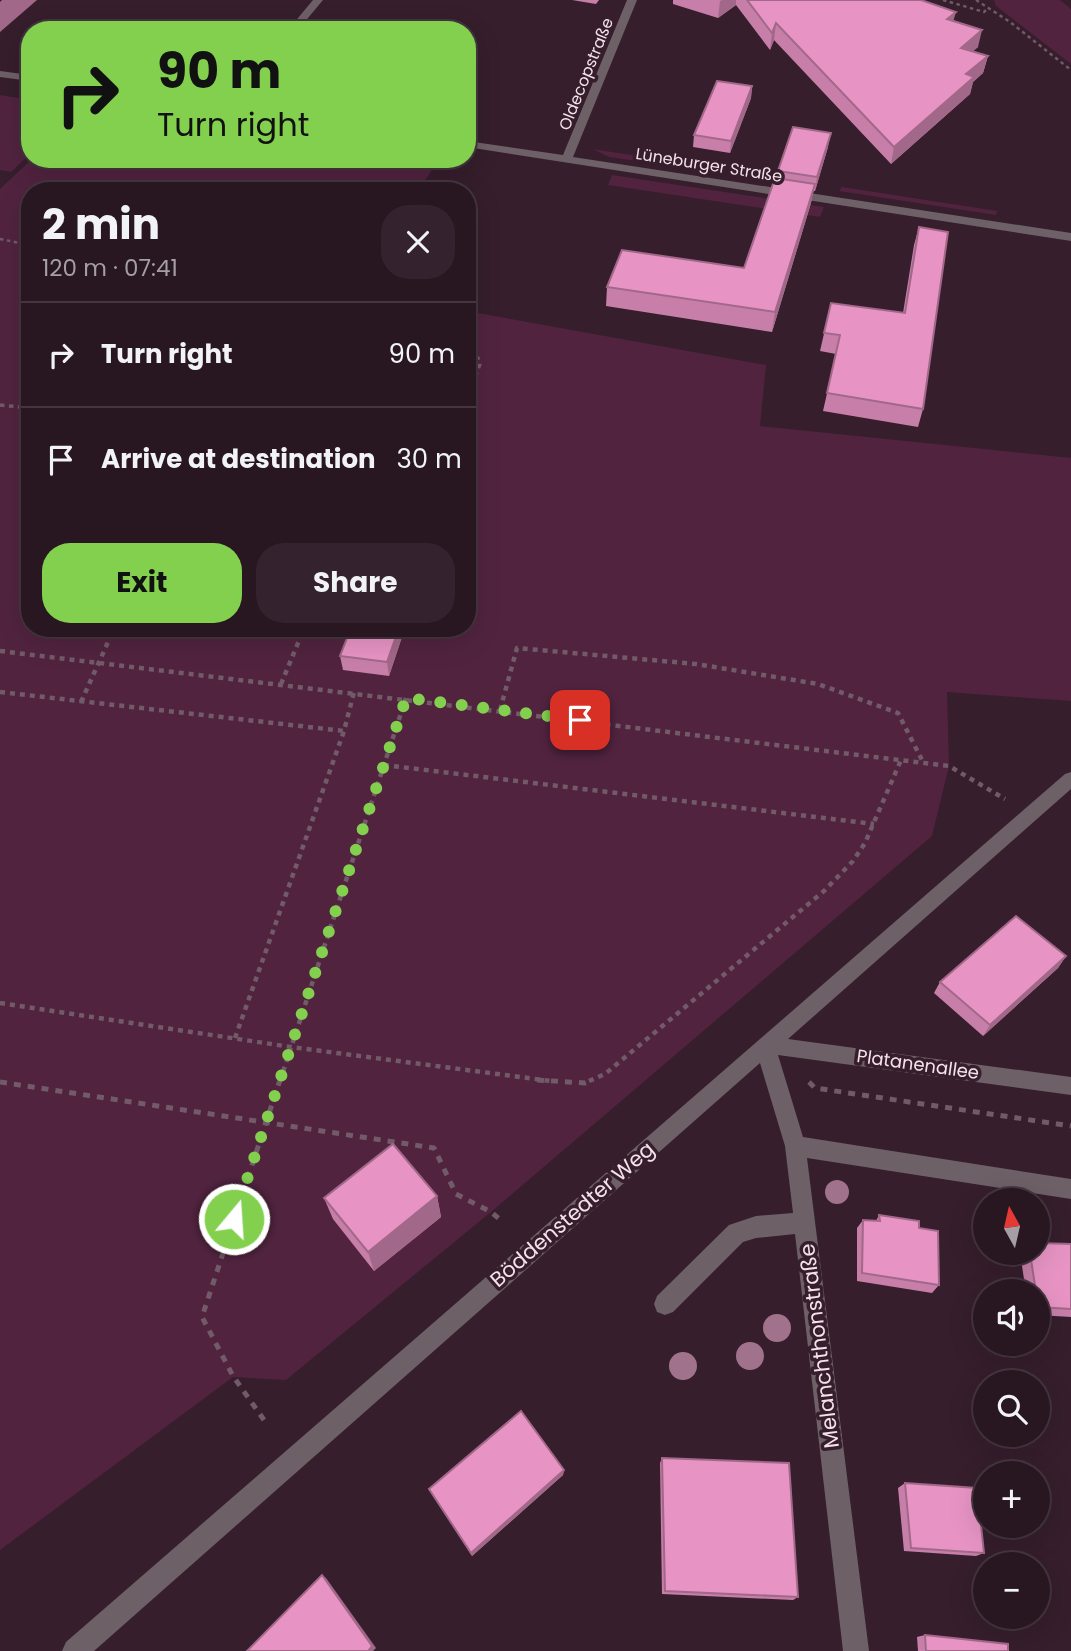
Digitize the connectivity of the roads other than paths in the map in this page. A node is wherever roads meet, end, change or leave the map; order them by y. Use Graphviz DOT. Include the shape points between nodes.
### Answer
graph roads {
  1 [pos="318,0"];
  2 [pos="632,0"];
  3 [pos="300,21"];
  4 [pos="0,74"];
  5 [pos="21,77"];
  6 [pos="476,145"];
  7 [pos="567,159"];
  8 [pos="1071,237"];
  9 [pos="1071,779"];
  10 [pos="765,1045"];
  11 [pos="1071,1086"];
  12 [pos="795,1146"];
  13 [pos="1071,1189"];
  14 [pos="804,1223"];
  15 [pos="665,1304"];
  16 [pos="75,1651"];
  17 [pos="856,1651"];
  1 -- 3 [label="street"];
  2 -- 7 [label="street, Oldecopstraße"];
  4 -- 5 [label="street"];
  6 -- 7 [label="street, Lüneburger Straße"];
  7 -- 8 [label="street, Lüneburger Straße"];
  9 -- 10 [label="street, Böddenstedter Weg"];
  10 -- 11 [label="street, Platanenallee"];
  10 -- 12 [label="street, Melanchthonstraße"];
  10 -- 16 [label="street, Böddenstedter Weg"];
  12 -- 13 [label="street"];
  12 -- 14 [label="street, Melanchthonstraße"];
  14 -- 15 [label="street" via="737,1233"];
  14 -- 17 [label="street, Melanchthonstraße"];
}
